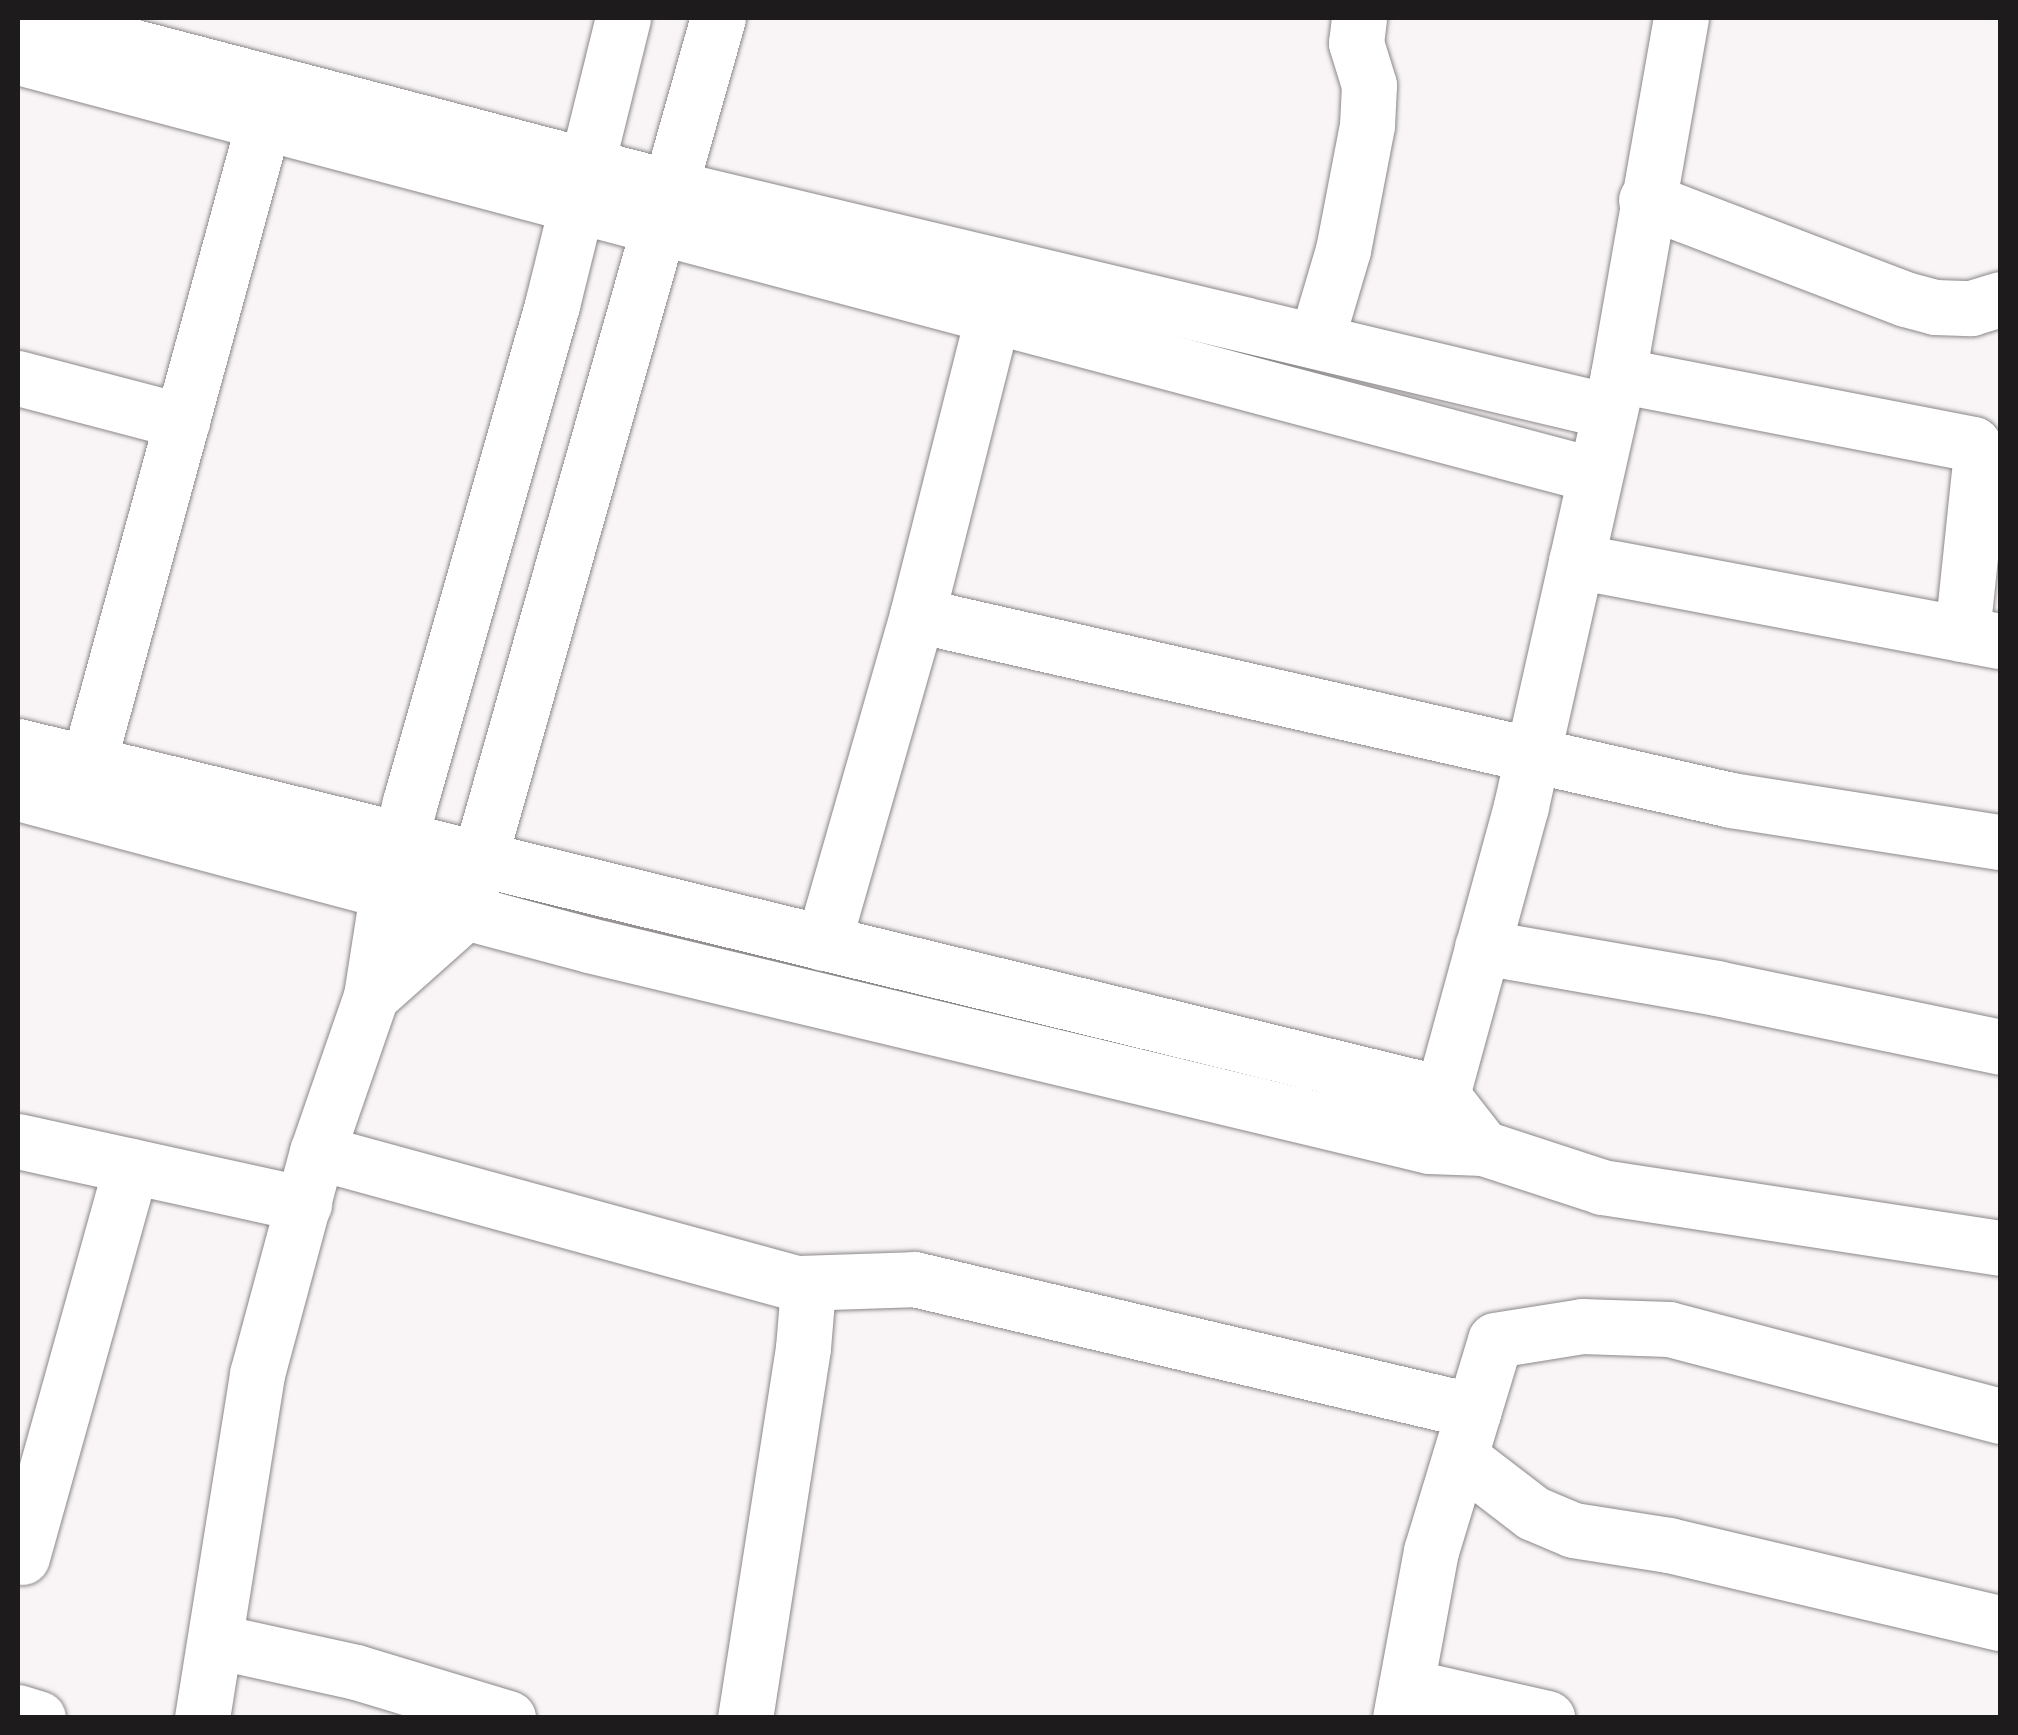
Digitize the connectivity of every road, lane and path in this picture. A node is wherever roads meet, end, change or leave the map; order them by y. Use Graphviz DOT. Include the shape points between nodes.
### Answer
graph roads {
  1 [pos="24,18"];
  2 [pos="623,18"];
  3 [pos="718,18"];
  4 [pos="1359,18"];
  5 [pos="1681,18"];
  6 [pos="18,56"];
  7 [pos="264,121"];
  8 [pos="582,184"];
  9 [pos="1646,200"];
  10 [pos="667,207"];
  11 [pos="1000,291"];
  12 [pos="2000,298"];
  13 [pos="1316,341"];
  14 [pos="18,378"];
  15 [pos="1613,393"];
  16 [pos="182,421"];
  17 [pos="1594,475"];
  18 [pos="1576,561"];
  19 [pos="917,615"];
  20 [pos="1981,637"];
  21 [pos="18,746"];
  22 [pos="1532,758"];
  23 [pos="88,764"];
  24 [pos="18,793"];
  25 [pos="401,840"];
  26 [pos="2000,842"];
  27 [pos="479,859"];
  28 [pos="387,894"];
  29 [pos="464,913"];
  30 [pos="822,942"];
  31 [pos="1482,947"];
  32 [pos="371,996"];
  33 [pos="2000,1047"];
  34 [pos="1440,1093"];
  35 [pos="18,1141"];
  36 [pos="1429,1146"];
  37 [pos="1483,1148"];
  38 [pos="317,1152"];
  39 [pos="131,1166"];
  40 [pos="304,1204"];
  41 [pos="2000,1248"];
  42 [pos="796,1283"];
  43 [pos="2000,1416"];
  44 [pos="1467,1434"];
  45 [pos="22,1558"];
  46 [pos="2000,1623"];
  47 [pos="214,1641"];
  48 [pos="1403,1702"];
  49 [pos="18,1712"];
  50 [pos="38,1718"];
  51 [pos="202,1718"];
  52 [pos="508,1718"];
  53 [pos="744,1718"];
  54 [pos="1547,1718"];
  1 -- 8 [label="street"];
  2 -- 8 [label="street"];
  3 -- 10 [label="street"];
  4 -- 13 [label="street" via="1367,125 1343,250"];
  5 -- 9 [label="street"];
  6 -- 7 [label="street"];
  7 -- 8 [label="street"];
  7 -- 16 [label="street"];
  8 -- 10 [label="street"];
  8 -- 25 [label="street"];
  9 -- 12 [label="street" via="1905,299 1971,308"];
  9 -- 15 [label="street"];
  10 -- 11 [label="street"];
  10 -- 27 [label="street"];
  11 -- 13 [label="street"];
  11 -- 17 [label="street"];
  11 -- 19 [label="street"];
  13 -- 15 [label="street"];
  14 -- 16 [label="street"];
  15 -- 17 [label="street"];
  15 -- 20 [label="street" via="1973,444 1980,462"];
  16 -- 23 [label="street"];
  17 -- 18 [label="street"];
  18 -- 20 [label="street"];
  18 -- 22 [label="street"];
  19 -- 22 [label="street"];
  19 -- 30 [label="street"];
  21 -- 23 [label="street"];
  22 -- 26 [label="street" via="1731,800"];
  22 -- 31 [label="street"];
  23 -- 25 [label="street"];
  24 -- 28 [label="street"];
  25 -- 27 [label="street"];
  25 -- 28 [label="street"];
  27 -- 29 [label="street"];
  27 -- 30 [label="street"];
  28 -- 29 [label="street"];
  28 -- 32 [label="street"];
  29 -- 32 [label="street"];
  29 -- 36 [label="street"];
  30 -- 34 [label="street"];
  31 -- 33 [label="street"];
  31 -- 34 [label="street"];
  32 -- 38 [label="street"];
  34 -- 36 [label="street"];
  34 -- 37 [label="street"];
  35 -- 39 [label="street"];
  36 -- 37 [label="street"];
  37 -- 41 [label="street" via="1602,1187"];
  38 -- 40 [label="street"];
  38 -- 42 [label="street"];
  39 -- 40 [label="street"];
  39 -- 45 [label="street"];
  40 -- 47 [label="street" via="257,1374"];
  42 -- 44 [label="street" via="914,1279"];
  42 -- 53 [label="street" via="807,1300 803,1348"];
  43 -- 44 [label="street" via="1669,1329 1582,1326 1495,1340"];
  44 -- 46 [label="street" via="1532,1513 1573,1530 1669,1545"];
  44 -- 48 [label="street" via="1431,1551"];
  47 -- 51 [label="street"];
  47 -- 52 [label="street" via="356,1672"];
  48 -- 54 [label="street"];
  49 -- 50 [label="street"];
}
